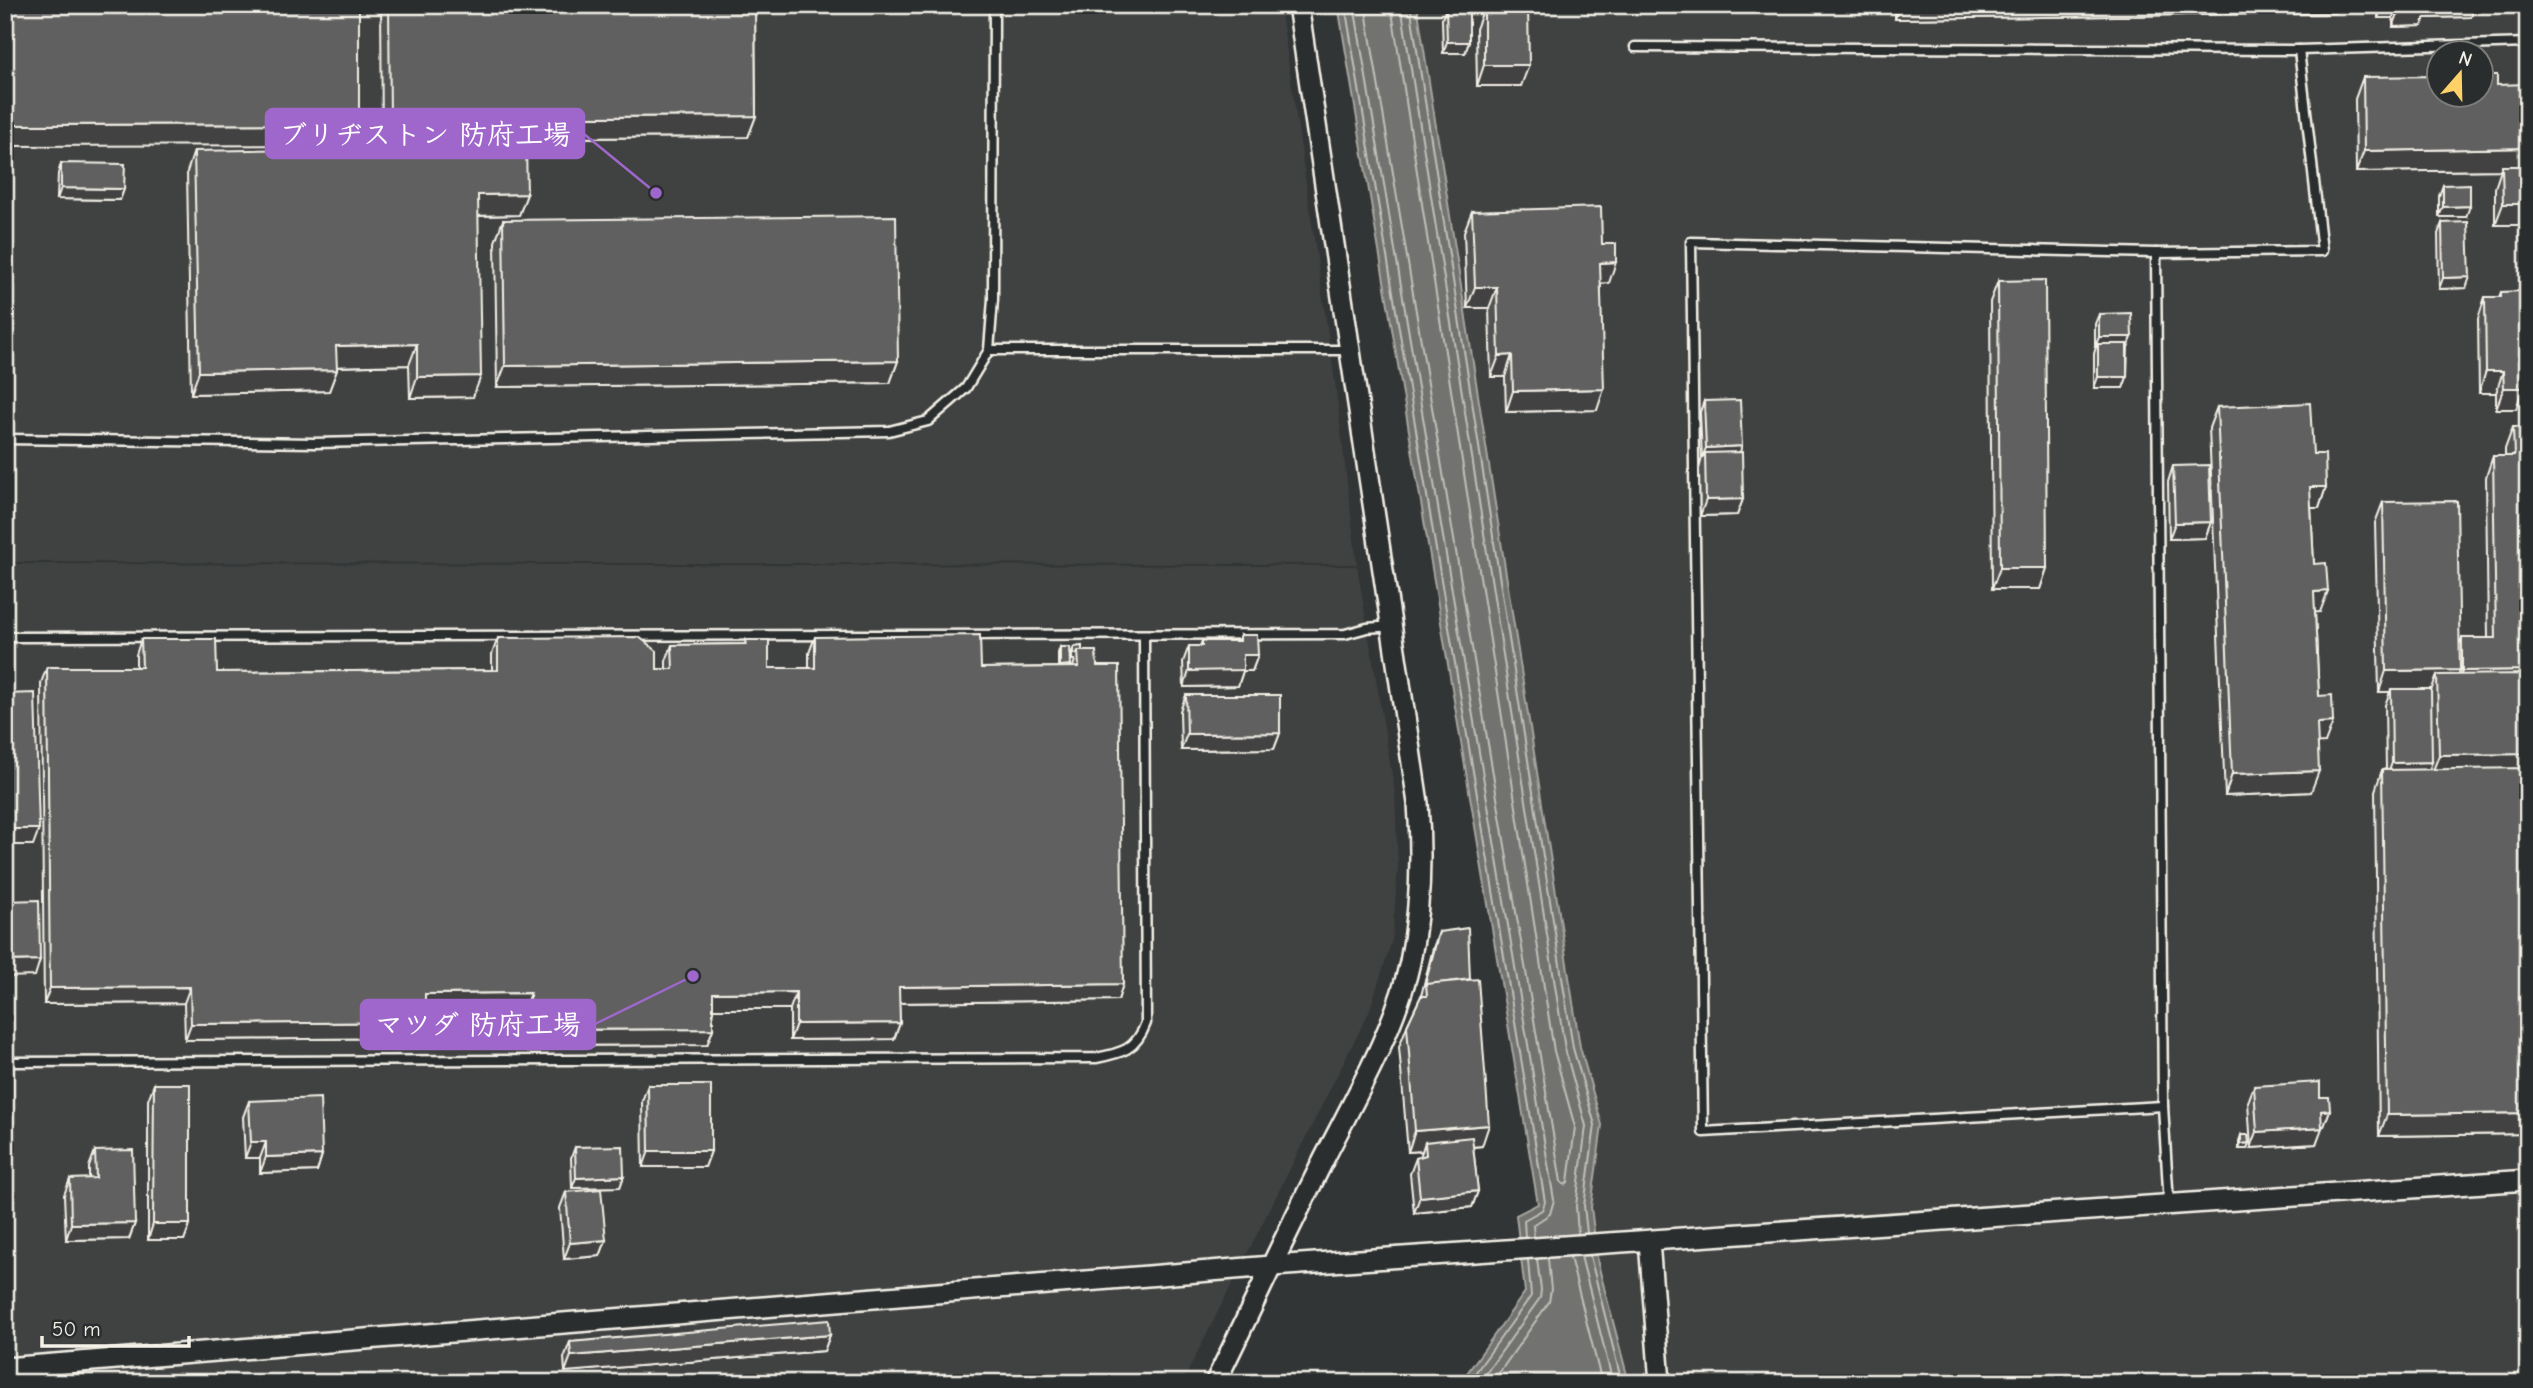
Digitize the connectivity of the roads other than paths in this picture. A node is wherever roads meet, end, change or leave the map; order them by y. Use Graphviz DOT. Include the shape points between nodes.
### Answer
graph roads {
  1 [pos="994,5"];
  2 [pos="1298,5"];
  3 [pos="2528,43"];
  4 [pos="1635,47"];
  5 [pos="2298,50"];
  6 [pos="2156,253"];
  7 [pos="989,350"];
  8 [pos="1352,350"];
  9 [pos="5,439"];
  10 [pos="1392,626"];
  11 [pos="1144,635"];
  12 [pos="5,638"];
  13 [pos="5,1062"];
  14 [pos="2163,1106"];
  15 [pos="2528,1180"];
  16 [pos="2169,1205"];
  17 [pos="1649,1241"];
  18 [pos="1272,1266"];
  19 [pos="5,1368"];
  20 [pos="1215,1383"];
  21 [pos="1660,1383"];
  1 -- 7 [label="lane"];
  2 -- 8 [label="street"];
  3 -- 5 [label="lane"];
  4 -- 5 [label="lane"];
  5 -- 6 [label="lane" via="2322,251"];
  6 -- 14 [label="lane"];
  6 -- 14 [label="lane" via="1691,242 1703,1132"];
  7 -- 8 [label="lane"];
  7 -- 9 [label="lane" via="965,388 928,421 889,431 314,443"];
  8 -- 10 [label="street"];
  10 -- 11 [label="lane" via="1345,634"];
  10 -- 18 [label="street" via="1422,855 1410,964 1367,1073"];
  11 -- 12 [label="lane"];
  11 -- 13 [label="lane" via="1146,1023 1134,1045 1116,1054 1083,1058"];
  14 -- 16 [label="lane"];
  15 -- 16 [label="street"];
  16 -- 17 [label="street"];
  17 -- 18 [label="street"];
  17 -- 21 [label="street"];
  18 -- 19 [label="street"];
  18 -- 20 [label="street"];
}
